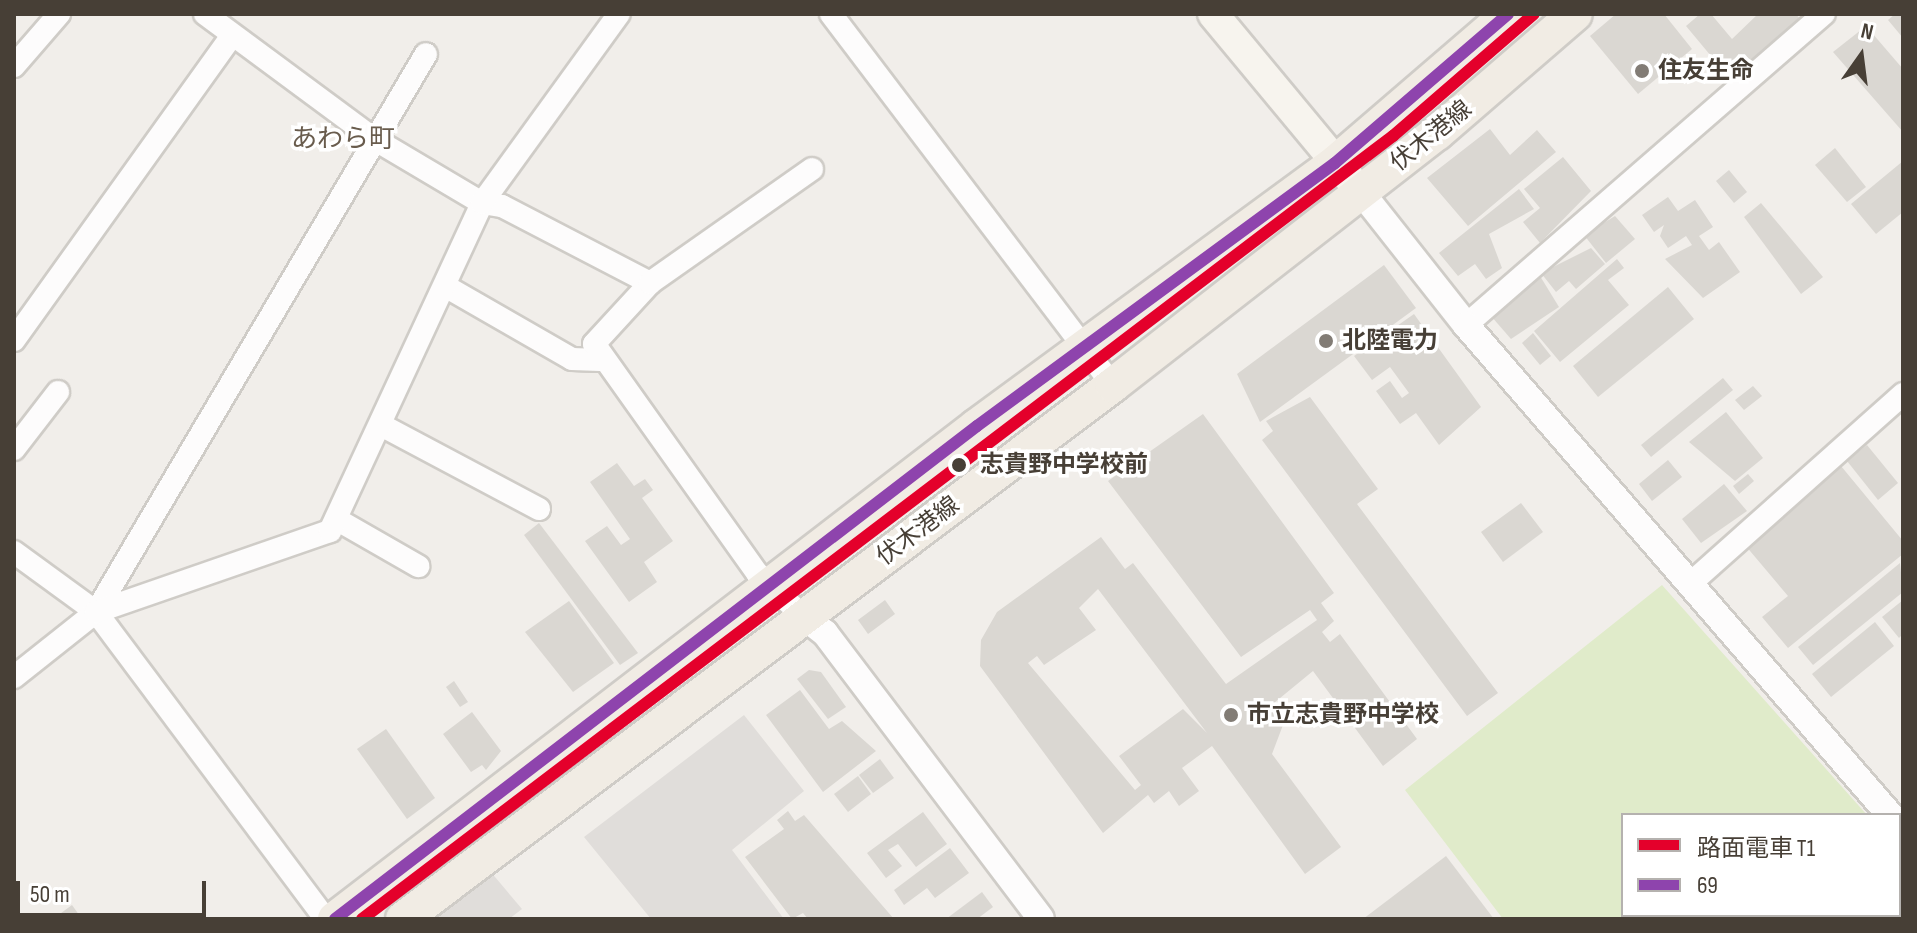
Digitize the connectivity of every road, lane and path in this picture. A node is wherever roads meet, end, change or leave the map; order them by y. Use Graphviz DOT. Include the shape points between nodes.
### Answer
graph roads {
  1 [pos="59,14"];
  2 [pos="619,14"];
  3 [pos="831,14"];
  4 [pos="1213,14"];
  5 [pos="1508,14"];
  6 [pos="1575,14"];
  7 [pos="1824,14"];
  8 [pos="218,21"];
  9 [pos="426,54"];
  10 [pos="14,66"];
  11 [pos="374,139"];
  12 [pos="1335,163"];
  13 [pos="812,169"];
  14 [pos="1361,192"];
  15 [pos="482,203"];
  16 [pos="650,283"];
  17 [pos="445,286"];
  18 [pos="1466,325"];
  19 [pos="14,340"];
  20 [pos="1087,348"];
  21 [pos="600,360"];
  22 [pos="1113,385"];
  23 [pos="58,392"];
  24 [pos="1903,394"];
  25 [pos="381,425"];
  26 [pos="14,449"];
  27 [pos="539,509"];
  28 [pos="336,519"];
  29 [pos="14,552"];
  30 [pos="418,566"];
  31 [pos="1691,583"];
  32 [pos="770,589"];
  33 [pos="96,612"];
  34 [pos="803,616"];
  35 [pos="14,677"];
  36 [pos="1888,813"];
  37 [pos="326,919"];
  38 [pos="335,919"];
  39 [pos="403,919"];
  40 [pos="1041,919"];
  1 -- 10 [label="street"];
  2 -- 15 [label="street"];
  3 -- 20 [label="street"];
  4 -- 12 [label="main road"];
  5 -- 12 [label="main road, 伏木港線"];
  6 -- 14 [label="main road, 伏木港線"];
  7 -- 18 [label="street"];
  8 -- 11 [label="street"];
  8 -- 19 [label="street"];
  9 -- 11 [label="street"];
  11 -- 15 [label="street"];
  11 -- 33 [label="street"];
  12 -- 14 [label="main road"];
  12 -- 20 [label="main road, 伏木港線"];
  13 -- 16 [label="street"];
  14 -- 18 [label="street"];
  14 -- 22 [label="main road, 伏木港線"];
  15 -- 16 [label="street" via="502,206"];
  15 -- 17 [label="street"];
  16 -- 21 [label="street" via="594,344"];
  17 -- 21 [label="street" via="572,359"];
  17 -- 25 [label="street"];
  18 -- 31 [label="street"];
  20 -- 22 [label="street"];
  20 -- 32 [label="main road, 伏木港線"];
  21 -- 32 [label="street"];
  22 -- 34 [label="main road, 伏木港線"];
  23 -- 26 [label="street"];
  24 -- 31 [label="street"];
  25 -- 27 [label="street"];
  25 -- 28 [label="street"];
  28 -- 30 [label="street"];
  28 -- 33 [label="street" via="330,531"];
  29 -- 33 [label="street"];
  31 -- 36 [label="street"];
  32 -- 34 [label="street"];
  32 -- 38 [label="main road, 伏木港線"];
  33 -- 35 [label="street"];
  33 -- 37 [label="street"];
  34 -- 39 [label="main road, 伏木港線"];
  34 -- 40 [label="street" via="825,633"];
}
